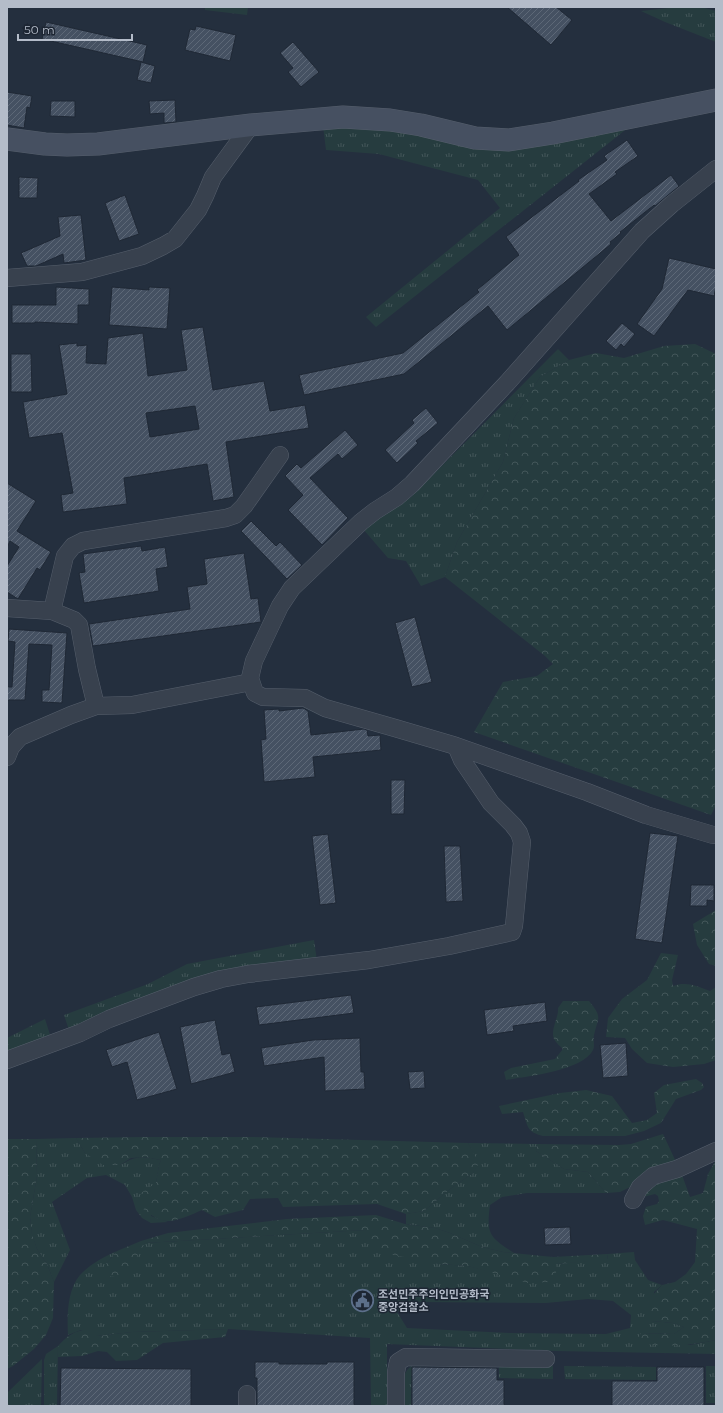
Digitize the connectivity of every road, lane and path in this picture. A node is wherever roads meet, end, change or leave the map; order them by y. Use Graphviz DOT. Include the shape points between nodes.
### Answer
graph roads {
  1 [pos="716,100"];
  2 [pos="251,125"];
  3 [pos="7,139"];
  4 [pos="716,169"];
  5 [pos="7,278"];
  6 [pos="280,455"];
  7 [pos="7,608"];
  8 [pos="52,611"];
  9 [pos="250,682"];
  10 [pos="96,706"];
  11 [pos="456,746"];
  12 [pos="7,757"];
  13 [pos="713,835"];
  14 [pos="7,1060"];
  15 [pos="716,1151"];
  16 [pos="633,1200"];
  17 [pos="546,1359"];
  18 [pos="396,1406"];
  1 -- 2 [label="street" via="553,134 509,140 475,138 421,125 366,118 342,117"];
  2 -- 3 [label="street" via="98,144 45,144"];
  2 -- 5 [label="street" via="213,177 198,210 175,239 142,256 82,272"];
  4 -- 9 [label="street" via="642,231 528,360 412,484 361,522 292,588 280,606 254,661"];
  6 -- 8 [label="street" via="235,515 83,540 72,546 65,556"];
  7 -- 8 [label="street"];
  8 -- 10 [label="street" via="74,620 79,625"];
  9 -- 10 [label="street" via="132,705"];
  9 -- 11 [label="street" via="255,693 263,696 305,698 325,708"];
  10 -- 12 [label="street" via="20,737 11,747"];
  11 -- 13 [label="street" via="646,815"];
  11 -- 14 [label="street" via="462,760 491,803 513,825 522,842 512,932 369,960 221,978"];
  15 -- 16 [label="street" via="676,1169 652,1176"];
  17 -- 18 [label="street" via="406,1357 398,1362"];
}
